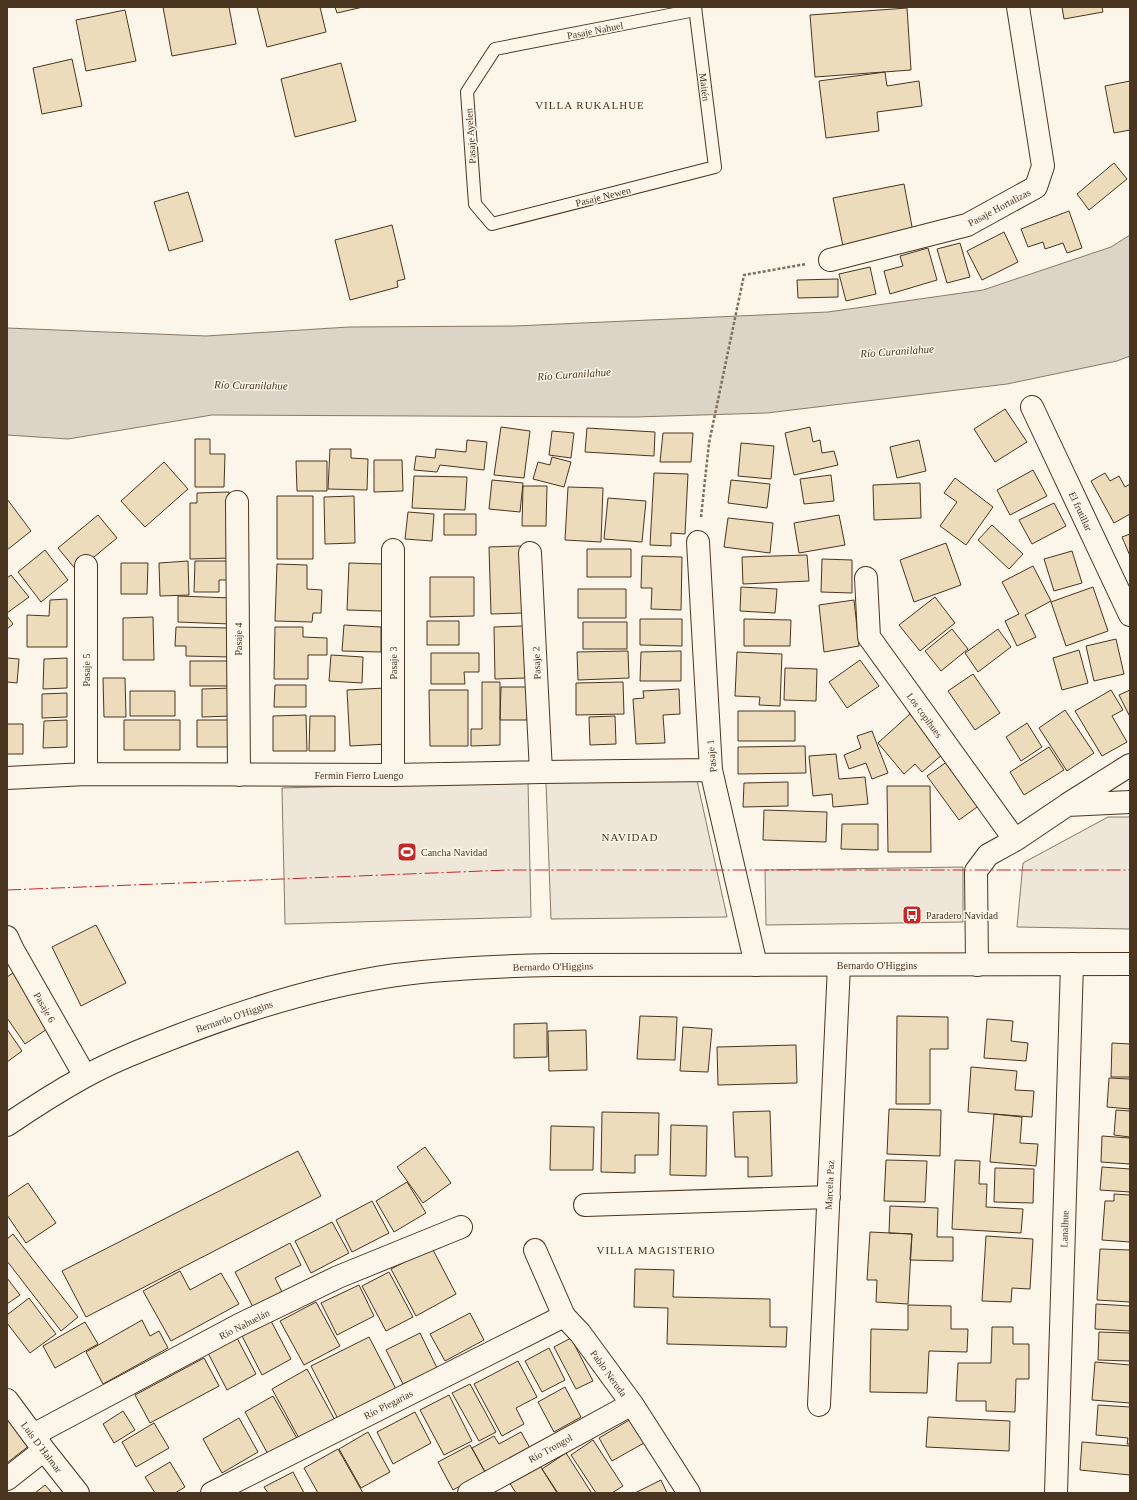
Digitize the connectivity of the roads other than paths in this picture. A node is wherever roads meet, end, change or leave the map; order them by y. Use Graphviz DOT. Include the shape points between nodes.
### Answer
graph roads {
  1 [pos="1018,7"];
  2 [pos="695,8"];
  3 [pos="495,50"];
  4 [pos="715,167"];
  5 [pos="492,224"];
  6 [pos="830,260"];
  7 [pos="1032,408"];
  8 [pos="237,502"];
  9 [pos="698,542"];
  10 [pos="393,550"];
  11 [pos="530,554"];
  12 [pos="86,566"];
  13 [pos="866,578"];
  14 [pos="1130,614"];
  15 [pos="1130,765"];
  16 [pos="711,770"];
  17 [pos="541,772"];
  18 [pos="86,774"];
  19 [pos="239,775"];
  20 [pos="393,775"];
  21 [pos="7,778"];
  22 [pos="1130,802"];
  23 [pos="1067,805"];
  24 [pos="1015,840"];
  25 [pos="7,937"];
  26 [pos="1072,964"];
  27 [pos="1130,964"];
  28 [pos="756,965"];
  29 [pos="839,965"];
  30 [pos="977,965"];
  31 [pos="85,1076"];
  32 [pos="7,1125"];
  33 [pos="829,1197"];
  34 [pos="585,1205"];
  35 [pos="461,1227"];
  36 [pos="535,1250"];
  37 [pos="564,1316"];
  38 [pos="7,1400"];
  39 [pos="632,1404"];
  40 [pos="819,1405"];
  41 [pos="39,1443"];
  42 [pos="7,1479"];
  43 [pos="78,1493"];
  44 [pos="212,1493"];
  45 [pos="469,1493"];
  46 [pos="689,1493"];
  47 [pos="1056,1493"];
  1 -- 6 [label="street, Pasaje Hortalizas" via="1043,166 1036,187 967,225"];
  2 -- 3 [label="lane, Pasaje Nahuel"];
  2 -- 4 [label="lane, Maitén"];
  3 -- 5 [label="lane, Pasaje Ayelen" via="466,92 475,204"];
  4 -- 5 [label="lane, Pasaje Newen"];
  7 -- 14 [label="street, El frutillar"];
  8 -- 19 [label="street, Pasaje 4"];
  9 -- 16 [label="street, Pasaje 1"];
  10 -- 20 [label="street, Pasaje 3"];
  11 -- 17 [label="street, Pasaje 2"];
  12 -- 18 [label="street, Pasaje 5"];
  13 -- 24 [label="street, Los copihues" via="869,637"];
  15 -- 23 [label="street"];
  16 -- 17 [label="street, Fermin Fierro Luengo"];
  16 -- 28 [label="street, Pasaje 1"];
  17 -- 20 [label="street, Fermin Fierro Luengo"];
  18 -- 19 [label="street, Fermin Fierro Luengo"];
  18 -- 21 [label="street, Fermin Fierro Luengo"];
  19 -- 20 [label="street, Fermin Fierro Luengo"];
  22 -- 23 [label="street"];
  23 -- 24 [label="street"];
  24 -- 30 [label="street" via="988,855 976,871"];
  25 -- 31 [label="street, Pasaje 6"];
  26 -- 27 [label="street, Bernardo O'Higgins"];
  26 -- 30 [label="street, Bernardo O'Higgins"];
  26 -- 47 [label="street, Lanalhue"];
  28 -- 29 [label="street, Bernardo O'Higgins"];
  28 -- 31 [label="street, Bernardo O'Higgins" via="553,965 486,967 396,975 346,984 248,1010 124,1058"];
  29 -- 30 [label="street, Bernardo O'Higgins"];
  29 -- 33 [label="street, Marcela Paz"];
  31 -- 32 [label="street, Bernardo O'Higgins"];
  33 -- 34 [label="street"];
  33 -- 40 [label="street, Marcela Paz"];
  35 -- 41 [label="street, Río Nahuelán" via="338,1277 239,1325"];
  36 -- 37 [label="street, Pablo Neruda"];
  37 -- 39 [label="street, Pablo Neruda" via="580,1333"];
  37 -- 44 [label="street, Río Plegarias"];
  38 -- 41 [label="street, Luis D´Halmar"];
  39 -- 45 [label="street, Río Trongol"];
  39 -- 46 [label="street, Pablo Neruda"];
  41 -- 42 [label="street, Río Nahuelán"];
  41 -- 43 [label="street, Luis D´Halmar"];
}
